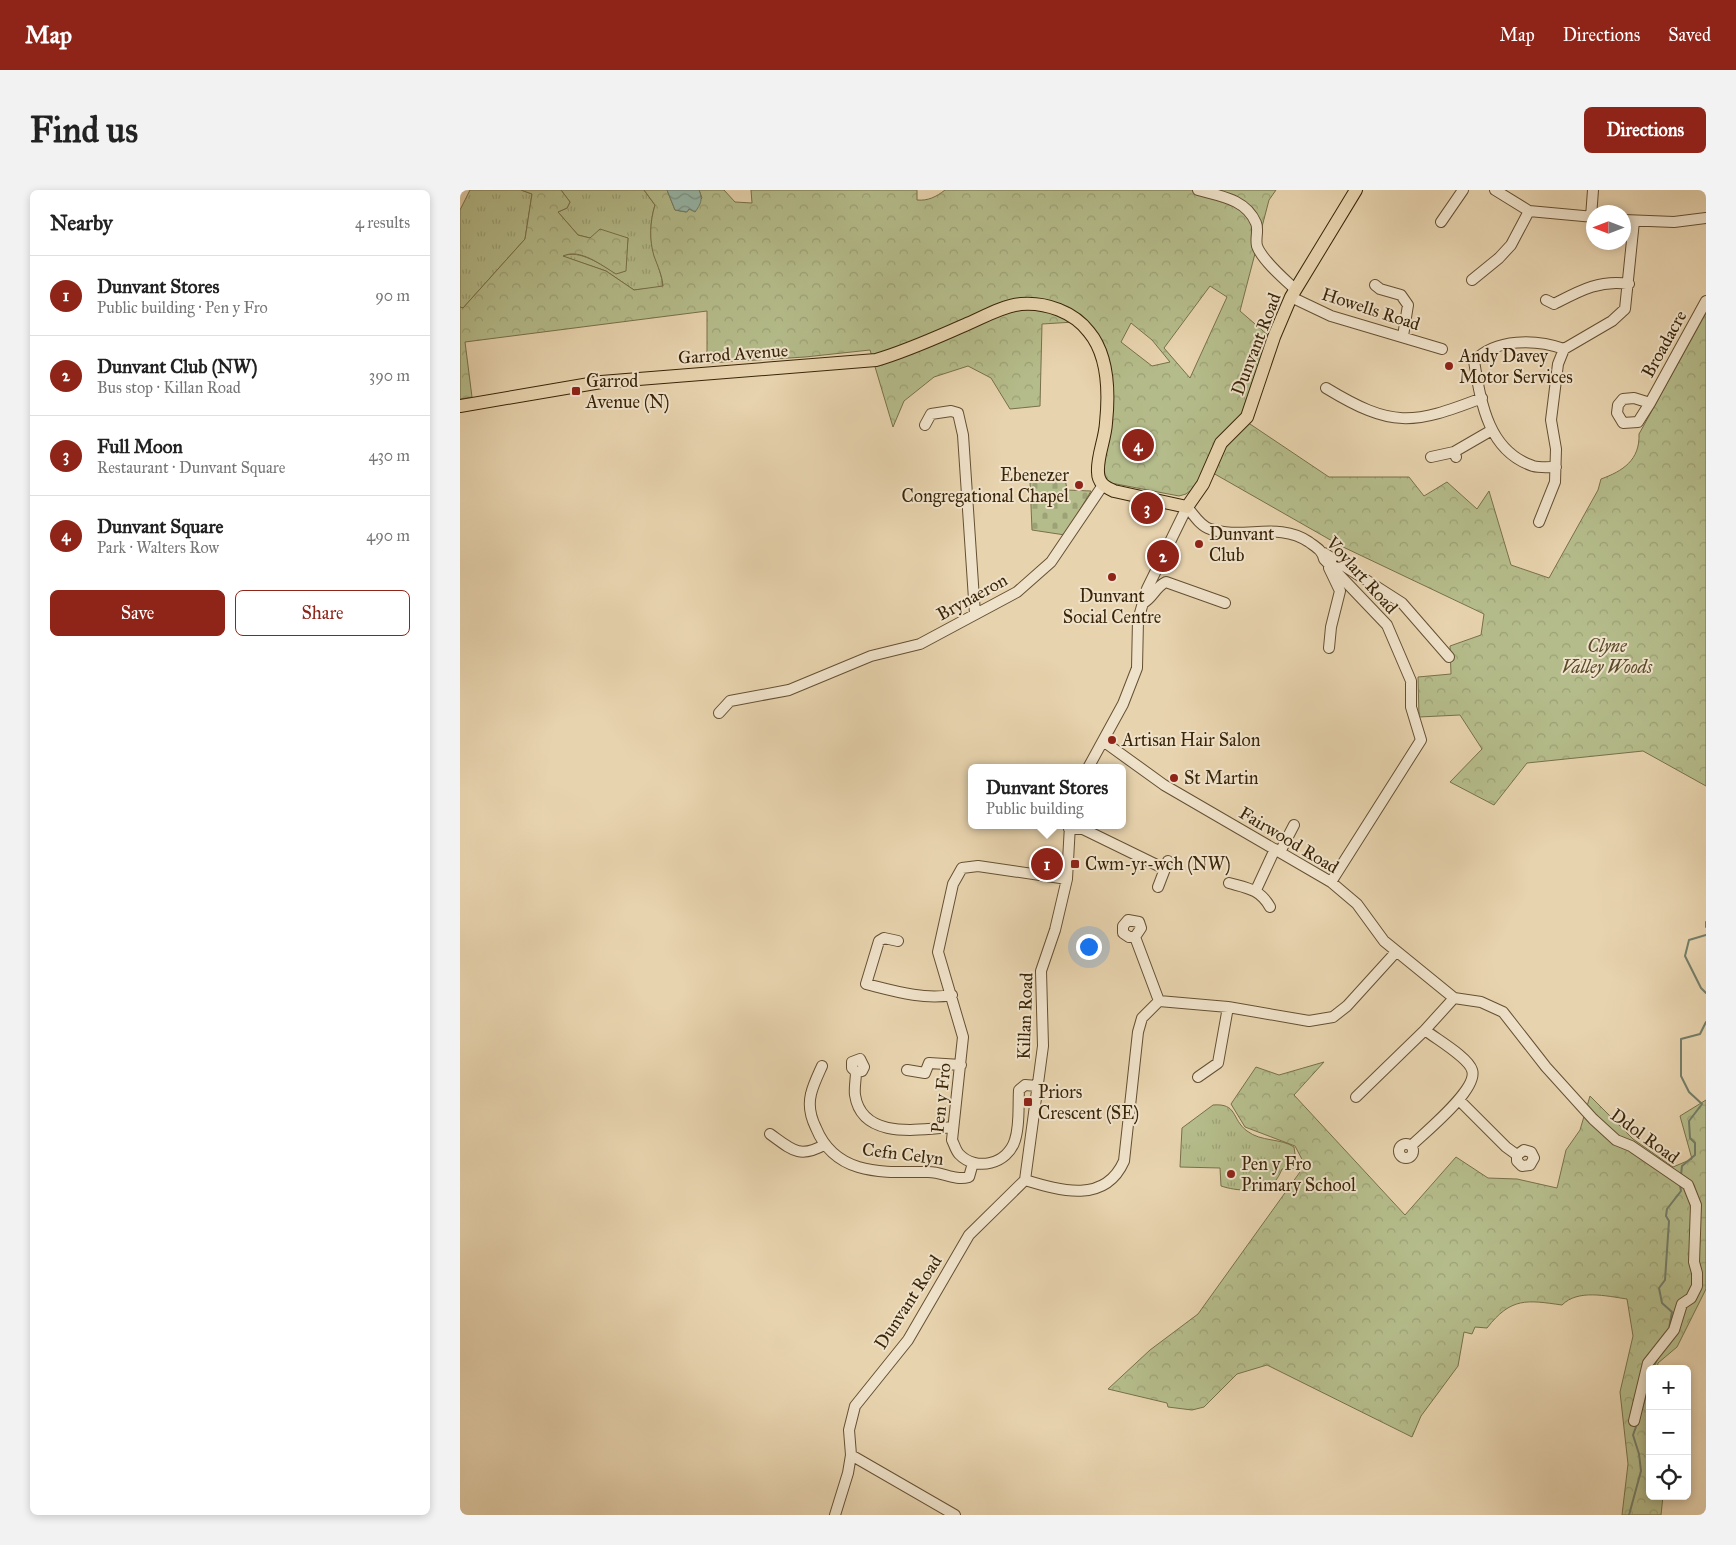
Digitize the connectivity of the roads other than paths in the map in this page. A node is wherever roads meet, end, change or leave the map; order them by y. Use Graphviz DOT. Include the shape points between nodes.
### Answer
graph roads {
  1 [pos="1198,190"];
  2 [pos="1356,190"];
  3 [pos="1463,190"];
  4 [pos="1495,190"];
  5 [pos="1594,190"];
  6 [pos="1593,205"];
  7 [pos="1529,211"];
  8 [pos="1586,216"];
  9 [pos="1706,218"];
  10 [pos="1631,220"];
  11 [pos="1441,222"];
  12 [pos="1629,250"];
  13 [pos="1472,280"];
  14 [pos="1629,284"];
  15 [pos="1378,291"];
  16 [pos="1293,294"];
  17 [pos="1546,300"];
  18 [pos="1705,305"];
  19 [pos="1403,336"];
  20 [pos="1442,349"];
  21 [pos="1564,349"];
  22 [pos="1326,388"];
  23 [pos="1482,398"];
  24 [pos="1650,403"];
  25 [pos="460,406"];
  26 [pos="925,424"];
  27 [pos="1492,430"];
  28 [pos="1431,457"];
  29 [pos="1556,467"];
  30 [pos="1103,486"];
  31 [pos="1187,508"];
  32 [pos="1538,523"];
  33 [pos="1323,555"];
  34 [pos="1143,603"];
  35 [pos="1225,604"];
  36 [pos="975,614"];
  37 [pos="1329,648"];
  38 [pos="1449,657"];
  39 [pos="719,713"];
  40 [pos="1103,741"];
  41 [pos="1090,764"];
  42 [pos="1294,825"];
  43 [pos="1069,829"];
  44 [pos="1083,829"];
  45 [pos="1278,851"];
  46 [pos="1067,879"];
  47 [pos="1331,882"];
  48 [pos="1229,883"];
  49 [pos="1158,887"];
  50 [pos="1256,890"];
  51 [pos="1357,904"];
  52 [pos="1270,907"];
  53 [pos="1135,938"];
  54 [pos="898,941"];
  55 [pos="1396,952"];
  56 [pos="952,994"];
  57 [pos="1454,998"];
  58 [pos="1159,1000"];
  59 [pos="1228,1007"];
  60 [pos="1425,1030"];
  61 [pos="961,1065"];
  62 [pos="822,1066"];
  63 [pos="906,1070"];
  64 [pos="856,1072"];
  65 [pos="1198,1077"];
  66 [pos="1037,1086"];
  67 [pos="1356,1097"];
  68 [pos="1459,1100"];
  69 [pos="953,1127"];
  70 [pos="770,1134"];
  71 [pos="824,1145"];
  72 [pos="1411,1146"];
  73 [pos="1518,1154"];
  74 [pos="973,1163"];
  75 [pos="1025,1180"];
  76 [pos="1634,1421"];
  77 [pos="851,1455"];
  78 [pos="835,1515"];
  79 [pos="955,1515"];
  1 -- 16 [label="street, Howells Road" via="1230,198 1248,210 1257,224 1257,247"];
  2 -- 16 [label="main road, Dunvant Road"];
  3 -- 11 [label="street"];
  4 -- 7 [label="street"];
  5 -- 6 [label="street"];
  7 -- 8 [label="street"];
  7 -- 13 [label="street" via="1510,245"];
  9 -- 10 [label="street" via="1674,222"];
  12 -- 14 [label="street"];
  14 -- 17 [label="street" via="1597,284 1554,304"];
  14 -- 21 [label="street" via="1625,309 1612,321"];
  15 -- 19 [label="street" via="1401,295 1408,304"];
  16 -- 19 [label="street, Howells Road" via="1331,316"];
  16 -- 31 [label="main road, Dunvant Road" via="1274,337 1247,417 1221,443 1203,484"];
  18 -- 24 [label="street, Broadacre"];
  19 -- 20 [label="street, Howells Road"];
  21 -- 23 [label="street" via="1514,342 1479,356 1474,362"];
  21 -- 29 [label="street" via="1558,364 1551,420"];
  22 -- 23 [label="street" via="1340,392 1361,408 1388,417 1415,419 1437,416"];
  23 -- 27 [label="street"];
  25 -- 30 [label="main road, Garrod Avenue" via="601,382 876,360 908,350 1000,310 1020,304 1042,304 1075,318 1089,332 1105,367 1106,424 1098,474"];
  26 -- 36 [label="street" via="930,414 958,413 963,435"];
  27 -- 28 [label="street" via="1455,455"];
  27 -- 29 [label="street" via="1509,454 1534,466"];
  29 -- 32 [label="street" via="1555,482"];
  30 -- 31 [label="main road"];
  30 -- 36 [label="street, Brynaeron" via="1051,562 1017,592"];
  31 -- 33 [label="street, Voylart Road" via="1210,529 1283,531 1300,536"];
  31 -- 34 [label="street"];
  33 -- 37 [label="street" via="1340,591"];
  33 -- 38 [label="street" via="1402,604"];
  33 -- 47 [label="street, Voylart Road" via="1387,625 1411,681 1411,707 1422,740"];
  34 -- 35 [label="street" via="1166,582"];
  34 -- 40 [label="street" via="1138,620 1137,668 1123,704"];
  36 -- 39 [label="street, Brynaeron" via="920,644 871,656 789,690 730,702"];
  40 -- 41 [label="street"];
  40 -- 45 [label="street, Fairwood Road" via="1164,785"];
  42 -- 45 [label="street"];
  43 -- 46 [label="street, Killan Road"];
  44 -- 49 [label="street" via="1166,865"];
  45 -- 47 [label="street, Fairwood Road"];
  45 -- 50 [label="street"];
  46 -- 56 [label="street, Pen y Fro" via="978,866 962,868 953,884 938,952 940,966"];
  46 -- 66 [label="street, Killan Road" via="1041,971 1043,1046"];
  47 -- 51 [label="street, Fairwood Road"];
  48 -- 50 [label="street"];
  50 -- 52 [label="street"];
  51 -- 55 [label="street, Ddol Road"];
  53 -- 58 [label="street"];
  54 -- 56 [label="street" via="884,938 879,941 866,984 906,994 938,997"];
  55 -- 57 [label="street, Ddol Road"];
  55 -- 59 [label="street" via="1333,1017 1309,1021"];
  56 -- 61 [label="street, Pen y Fro" via="963,1037"];
  57 -- 60 [label="street"];
  57 -- 76 [label="street, Ddol Road" via="1481,1002 1503,1012 1546,1067 1616,1140 1688,1185 1696,1205 1694,1262 1697,1286 1682,1304 1674,1330 1648,1363"];
  58 -- 59 [label="street"];
  58 -- 75 [label="street" via="1142,1018 1138,1032 1124,1161 1119,1172 1107,1183 1091,1190 1073,1192"];
  59 -- 65 [label="street" via="1218,1063"];
  60 -- 67 [label="street"];
  60 -- 68 [label="street" via="1467,1061 1473,1070 1472,1080"];
  61 -- 63 [label="street" via="929,1063 925,1073"];
  61 -- 69 [label="street, Pen y Fro"];
  62 -- 71 [label="street, Cefn Celyn" via="810,1103 811,1118"];
  64 -- 69 [label="street" via="855,1095 861,1111 871,1121 902,1131"];
  66 -- 74 [label="street" via="1024,1086 1019,1090 1015,1140 1009,1151 1003,1158 990,1163"];
  66 -- 75 [label="street, Killan Road"];
  68 -- 72 [label="street"];
  68 -- 73 [label="street" via="1506,1147"];
  69 -- 74 [label="street, Pen y Fro" via="952,1140 958,1154"];
  70 -- 71 [label="street" via="795,1151 805,1153"];
  71 -- 74 [label="street, Cefn Celyn" via="849,1163 872,1171 935,1172 959,1180 969,1177"];
  75 -- 77 [label="street, Dunvant Road" via="969,1235 908,1340 855,1406 849,1430"];
  77 -- 78 [label="street, Dunvant Road"];
  77 -- 79 [label="street"];
}
